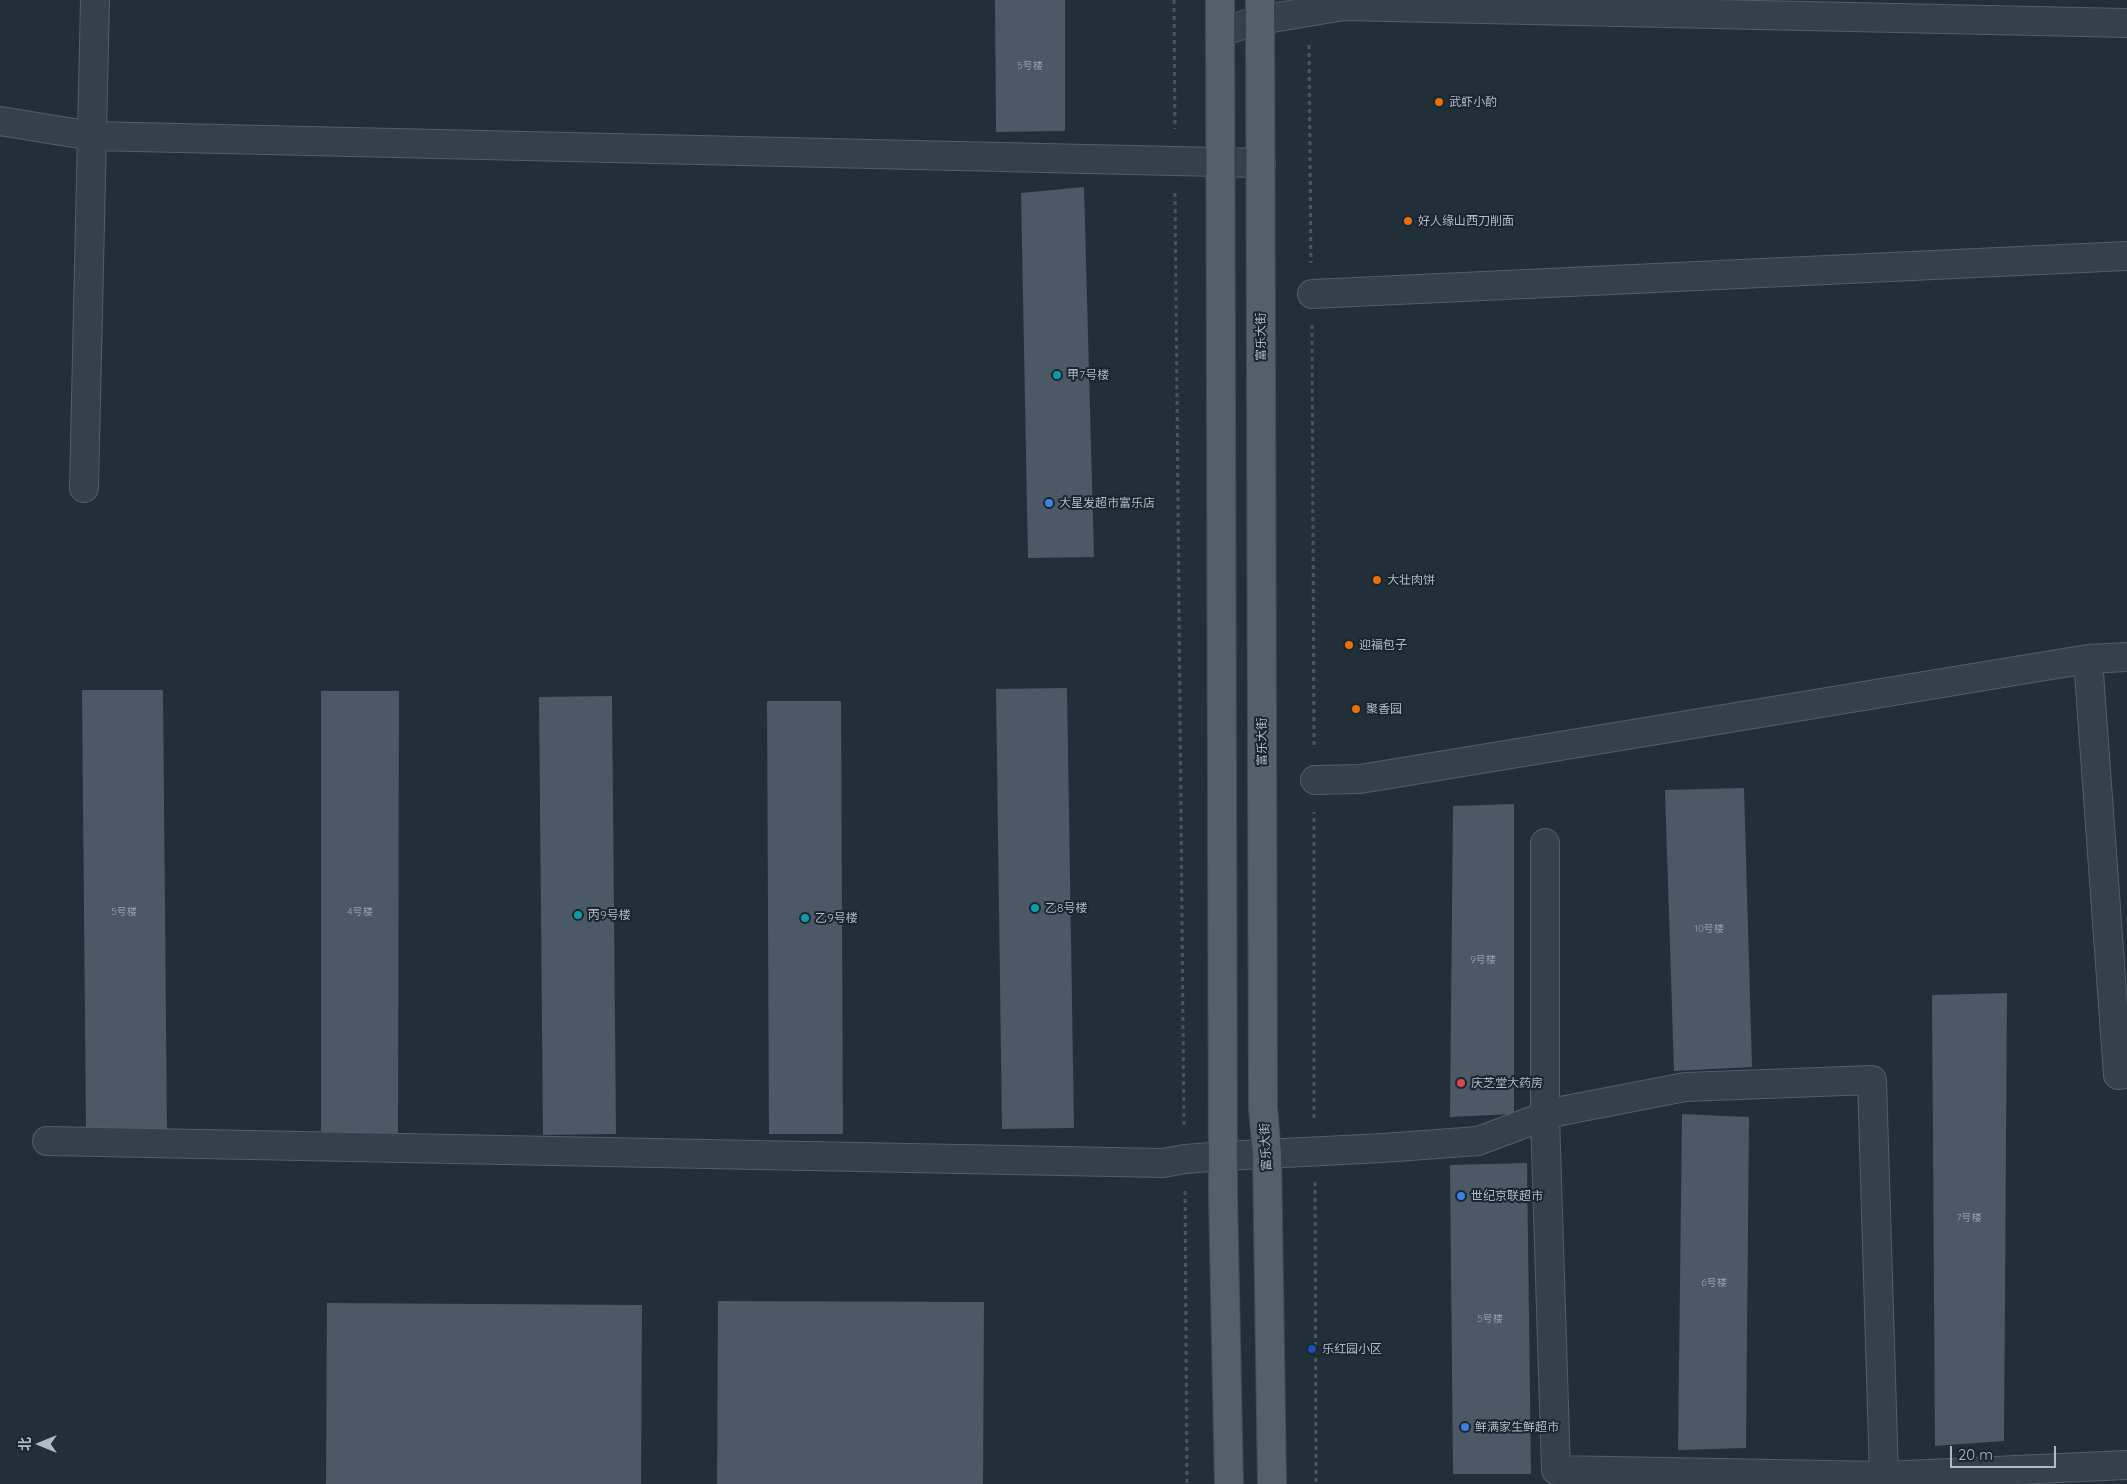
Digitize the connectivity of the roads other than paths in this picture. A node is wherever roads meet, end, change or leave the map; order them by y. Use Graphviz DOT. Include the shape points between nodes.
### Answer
graph roads {
  1 [pos="95,0"];
  2 [pos="1220,0"];
  3 [pos="1260,10"];
  4 [pos="2127,23"];
  5 [pos="1220,32"];
  6 [pos="0,121"];
  7 [pos="92,136"];
  8 [pos="1220,162"];
  9 [pos="1261,163"];
  10 [pos="2127,256"];
  11 [pos="1312,294"];
  12 [pos="84,488"];
  13 [pos="2127,657"];
  14 [pos="2088,660"];
  15 [pos="1314,780"];
  16 [pos="1545,843"];
  17 [pos="2127,1074"];
  18 [pos="1546,1116"];
  19 [pos="47,1141"];
  20 [pos="1267,1154"];
  21 [pos="1224,1156"];
  22 [pos="2127,1465"];
  23 [pos="1884,1476"];
  24 [pos="1230,1484"];
  25 [pos="1272,1484"];
  1 -- 7 [label="street"];
  2 -- 5 [label="main road"];
  3 -- 4 [label="street" via="1308,11 1354,7"];
  3 -- 5 [label="street"];
  3 -- 9 [label="main road, 富乐大街"];
  5 -- 8 [label="main road"];
  6 -- 7 [label="street"];
  7 -- 8 [label="street"];
  7 -- 12 [label="street"];
  8 -- 9 [label="street"];
  8 -- 21 [label="main road"];
  9 -- 20 [label="main road, 富乐大街" via="1263,1088"];
  10 -- 11 [label="street"];
  13 -- 14 [label="street"];
  14 -- 15 [label="street" via="1360,779"];
  14 -- 17 [label="street" via="2118,1074"];
  16 -- 18 [label="street"];
  18 -- 20 [label="street" via="1478,1141"];
  18 -- 23 [label="street" via="1556,1470"];
  18 -- 23 [label="street" via="1561,1110 1685,1087 1872,1080"];
  19 -- 21 [label="street" via="1154,1163"];
  20 -- 21 [label="street"];
  20 -- 25 [label="main road, 富乐大街"];
  21 -- 24 [label="main road"];
  22 -- 23 [label="street"];
}
